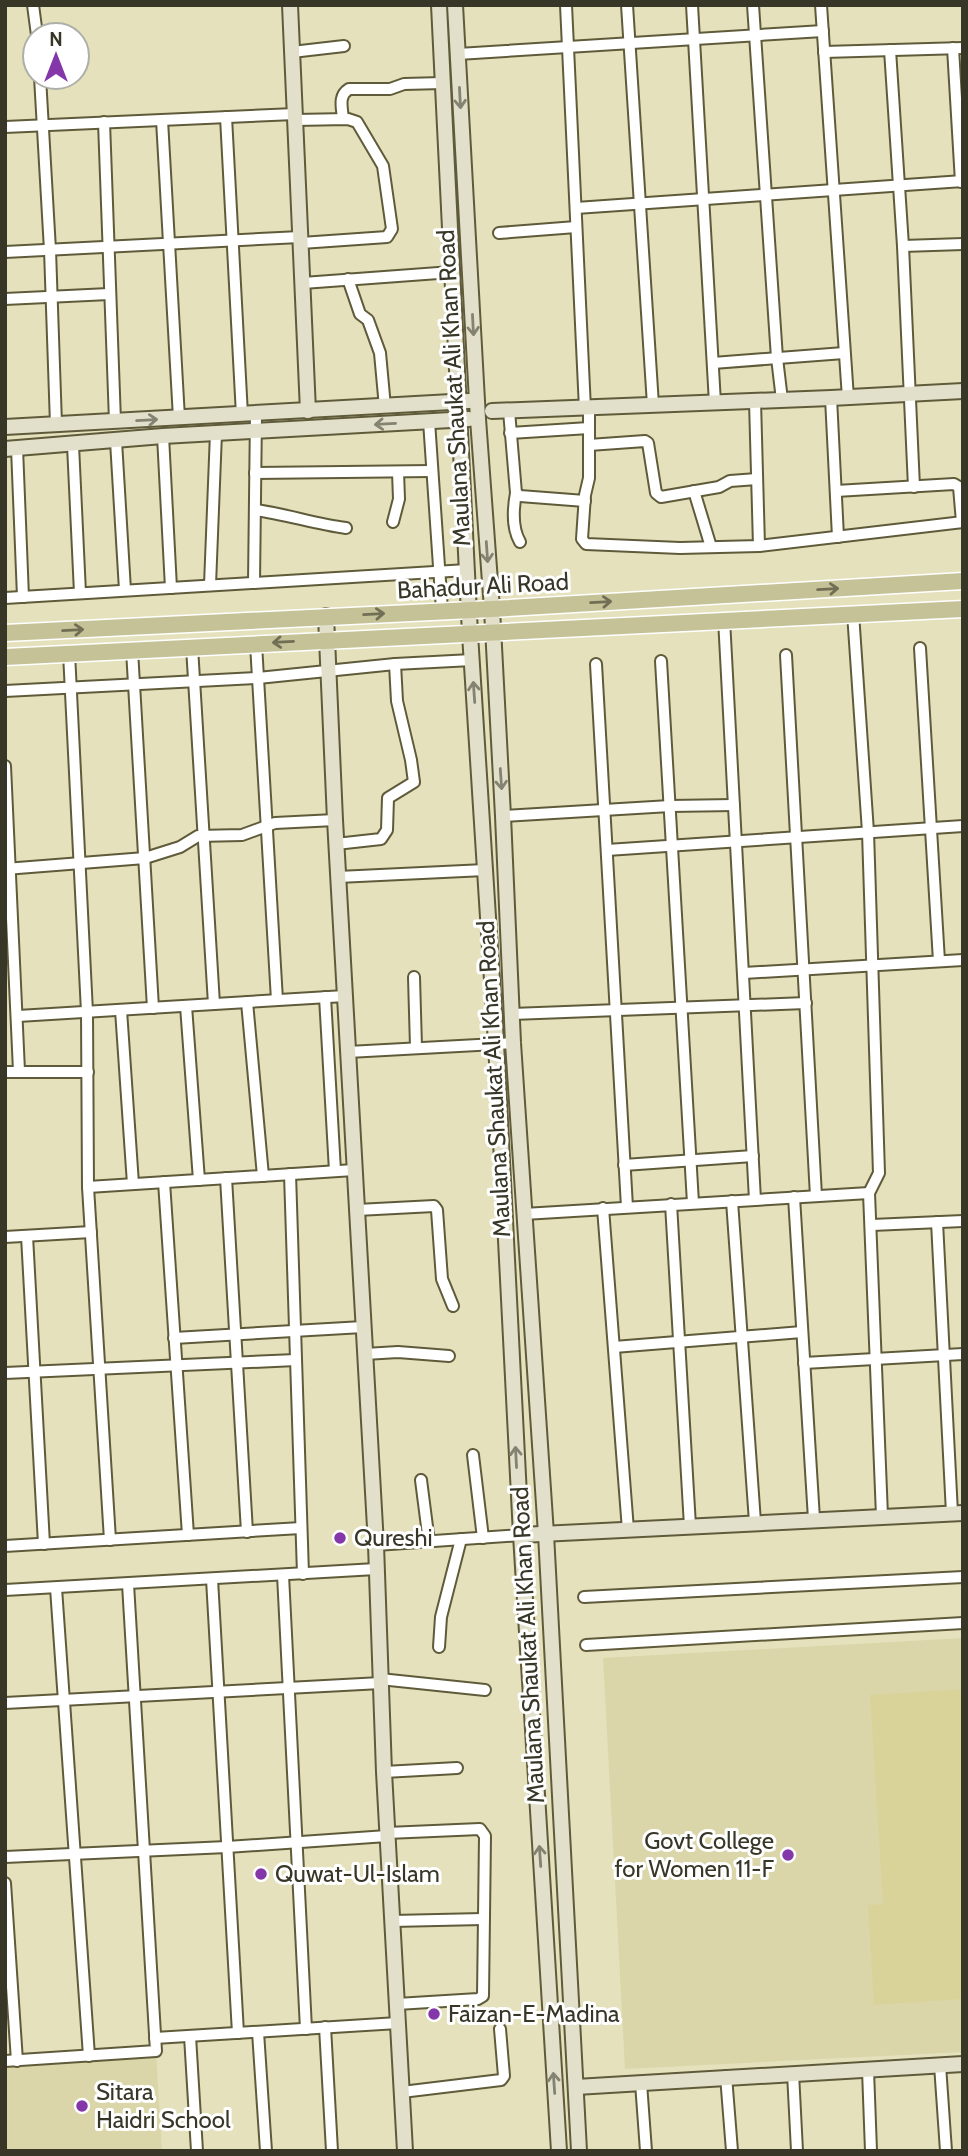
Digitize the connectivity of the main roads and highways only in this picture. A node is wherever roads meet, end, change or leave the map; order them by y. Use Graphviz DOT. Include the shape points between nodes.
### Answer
graph roads {
  1 [pos="290,5"];
  2 [pos="439,5"];
  3 [pos="455,5"];
  4 [pos="963,391"];
  5 [pos="477,401"];
  6 [pos="459,402"];
  7 [pos="308,411"];
  8 [pos="492,411"];
  9 [pos="478,419"];
  10 [pos="460,420"];
  11 [pos="5,427"];
  12 [pos="11,449"];
  13 [pos="963,581"];
  14 [pos="492,609"];
  15 [pos="963,609"];
  16 [pos="469,610"];
  17 [pos="326,616"];
  18 [pos="5,633"];
  19 [pos="492,633"];
  20 [pos="470,634"];
  21 [pos="326,640"];
  22 [pos="5,657"];
  23 [pos="957,1513"];
  24 [pos="546,1534"];
  25 [pos="521,1535"];
  26 [pos="963,2064"];
  27 [pos="576,2087"];
  28 [pos="405,2151"];
  29 [pos="559,2151"];
  30 [pos="579,2151"];
  1 -- 7 [label="main road"];
  2 -- 6 [label="main road, Maulana Shaukat Ali Khan Road"];
  3 -- 5 [label="main road, Maulana Shaukat Ali Khan Road, one-way"];
  4 -- 8 [label="main road"];
  5 -- 6 [label="main road"];
  5 -- 9 [label="main road, Maulana Shaukat Ali Khan Road"];
  6 -- 7 [label="main road"];
  6 -- 10 [label="main road, Maulana Shaukat Ali Khan Road"];
  11 -- 7 [label="main road, one-way"];
  9 -- 10 [label="main road"];
  9 -- 14 [label="main road, Maulana Shaukat Ali Khan Road, one-way"];
  10 -- 12 [label="main road, one-way"];
  10 -- 16 [label="main road, Maulana Shaukat Ali Khan Road"];
  14 -- 13 [label="main road, Bahadur Ali Road, one-way"];
  14 -- 16 [label="main road, Bahadur Ali Road"];
  14 -- 19 [label="main road, Maulana Shaukat Ali Khan Road"];
  15 -- 19 [label="main road, Bahadur Ali Road"];
  17 -- 16 [label="main road, Bahadur Ali Road, one-way"];
  16 -- 20 [label="main road, Maulana Shaukat Ali Khan Road"];
  18 -- 17 [label="main road, Bahadur Ali Road, one-way"];
  17 -- 21 [label="main road"];
  19 -- 20 [label="main road, Bahadur Ali Road"];
  19 -- 24 [label="main road, Maulana Shaukat Ali Khan Road, one-way" via="513,1043"];
  20 -- 21 [label="main road, Bahadur Ali Road"];
  25 -- 20 [label="main road, Maulana Shaukat Ali Khan Road, one-way"];
  21 -- 22 [label="main road, Bahadur Ali Road, one-way"];
  21 -- 28 [label="main road"];
  23 -- 24 [label="main road"];
  24 -- 25 [label="main road"];
  24 -- 27 [label="main road, Maulana Shaukat Ali Khan Road"];
  29 -- 25 [label="main road, Maulana Shaukat Ali Khan Road, one-way"];
  26 -- 27 [label="main road"];
  27 -- 30 [label="main road, Maulana Shaukat Ali Khan Road"];
}
